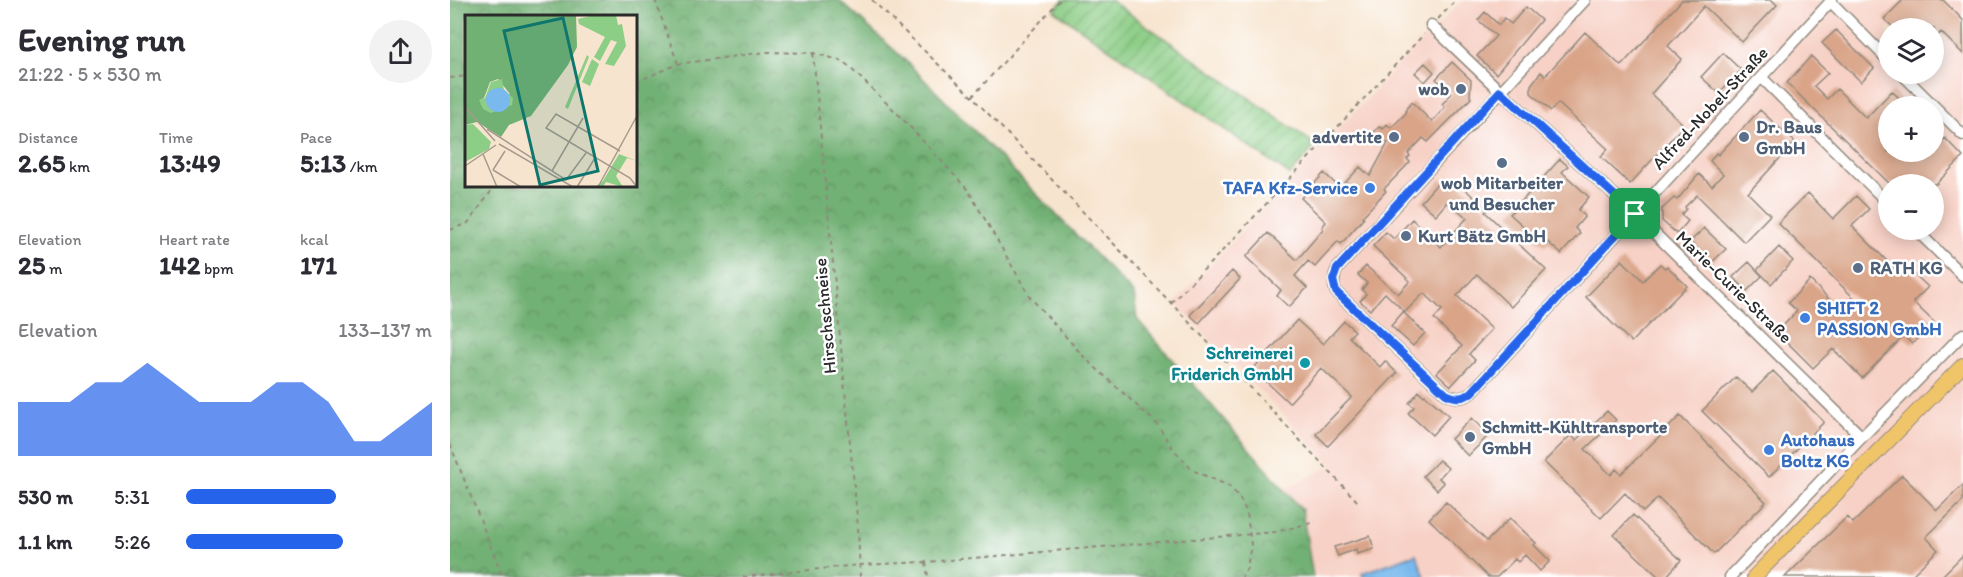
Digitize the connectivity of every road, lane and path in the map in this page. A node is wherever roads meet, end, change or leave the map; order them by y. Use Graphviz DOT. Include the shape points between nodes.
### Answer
graph roads {
  1 [pos="655,0"];
  2 [pos="872,0"];
  3 [pos="1060,0"];
  4 [pos="1455,0"];
  5 [pos="1585,0"];
  6 [pos="1831,1"];
  7 [pos="1431,25"];
  8 [pos="1878,50"];
  9 [pos="813,53"];
  10 [pos="678,64"];
  11 [pos="465,76"];
  12 [pos="1761,77"];
  13 [pos="450,78"];
  14 [pos="638,81"];
  15 [pos="1912,84"];
  16 [pos="1500,91"];
  17 [pos="972,97"];
  18 [pos="1963,135"];
  19 [pos="494,188"];
  20 [pos="1878,193"];
  21 [pos="1635,214"];
  22 [pos="450,230"];
  23 [pos="1926,240"];
  24 [pos="1963,276"];
  25 [pos="1172,303"];
  26 [pos="1963,334"];
  27 [pos="1963,365"];
  28 [pos="1862,437"];
  29 [pos="450,444"];
  30 [pos="1358,502"];
  31 [pos="1316,522"];
  32 [pos="1248,534"];
  33 [pos="926,562"];
  34 [pos="859,565"];
  35 [pos="503,577"];
  36 [pos="743,577"];
  37 [pos="860,577"];
  38 [pos="928,577"];
  39 [pos="1242,577"];
  40 [pos="1730,577"];
  41 [pos="1754,577"];
  1 -- 10 [label="path"];
  2 -- 17 [label="path"];
  3 -- 17 [label="path"];
  4 -- 7 [label="path"];
  5 -- 16 [label="street"];
  6 -- 8 [label="street"];
  6 -- 12 [label="street, Alfred-Nobel-Straße"];
  7 -- 16 [label="street, Marie-Curie-Straße"];
  7 -- 25 [label="path"];
  9 -- 10 [label="path" via="765,52"];
  9 -- 32 [label="path" via="843,62 899,115 968,190 1030,297 1084,357 1158,424 1192,470 1229,486 1247,513"];
  9 -- 34 [label="path, Hirschschneise"];
  10 -- 14 [label="path"];
  11 -- 13 [label="path"];
  12 -- 20 [label="street"];
  12 -- 21 [label="street, Alfred-Nobel-Straße"];
  15 -- 18 [label="street"];
  16 -- 21 [label="street, Marie-Curie-Straße"];
  16 -- 21 [label="street, Alfred-Nobel-Straße" via="1337,269 1333,280 1336,292 1446,394 1466,396"];
  17 -- 25 [label="path"];
  19 -- 22 [label="path" via="468,223"];
  21 -- 28 [label="street, Marie-Curie-Straße"];
  23 -- 24 [label="street"];
  25 -- 30 [label="path"];
  26 -- 28 [label="street"];
  27 -- 41 [label="main road"];
  28 -- 40 [label="street"];
  29 -- 35 [label="path"];
  31 -- 32 [label="path"];
  32 -- 33 [label="path"];
  32 -- 39 [label="path" via="1251,545"];
  33 -- 34 [label="path"];
  33 -- 38 [label="path"];
  34 -- 36 [label="path"];
  34 -- 37 [label="path, Hirschschneise"];
}
